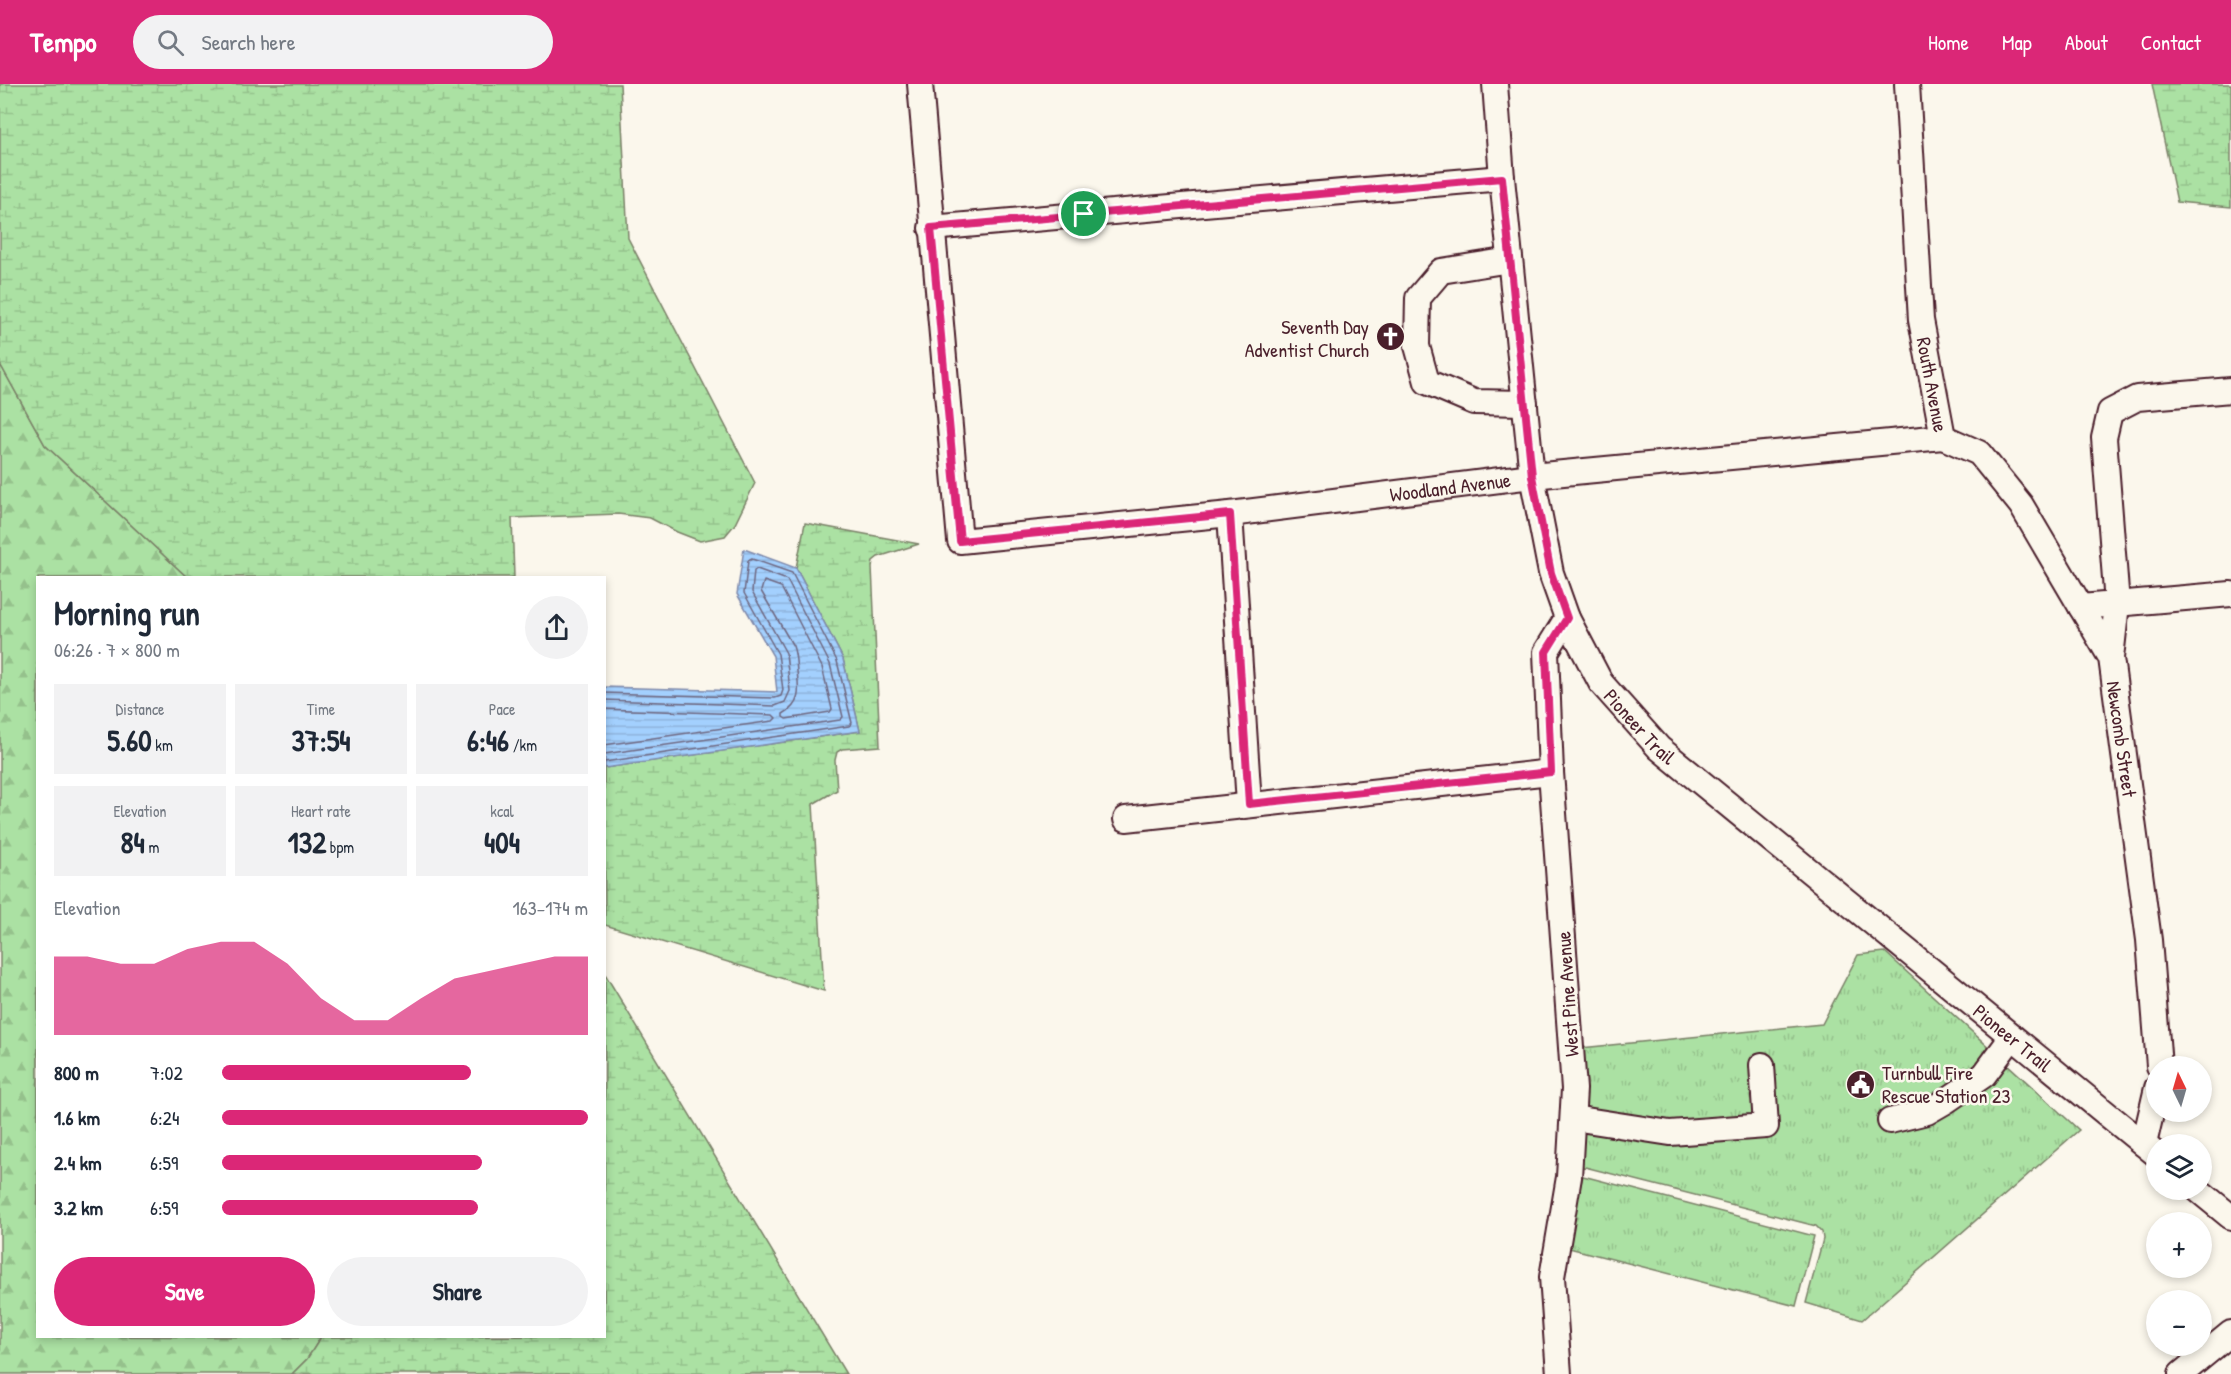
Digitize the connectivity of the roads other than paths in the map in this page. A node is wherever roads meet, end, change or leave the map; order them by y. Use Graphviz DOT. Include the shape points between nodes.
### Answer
graph roads {
  1 [pos="920,84"];
  2 [pos="1495,84"];
  3 [pos="1907,84"];
  4 [pos="1502,178"];
  5 [pos="931,228"];
  6 [pos="1510,260"];
  7 [pos="2231,390"];
  8 [pos="1525,403"];
  9 [pos="1943,437"];
  10 [pos="1532,476"];
  11 [pos="1230,514"];
  12 [pos="2231,594"];
  13 [pos="2117,604"];
  14 [pos="2081,607"];
  15 [pos="1567,618"];
  16 [pos="2111,658"];
  17 [pos="1551,772"];
  18 [pos="1249,804"];
  19 [pos="1126,819"];
  20 [pos="2012,1037"];
  21 [pos="2157,1056"];
  22 [pos="1762,1065"];
  23 [pos="1573,1118"];
  24 [pos="1890,1122"];
  25 [pos="2146,1147"];
  26 [pos="2210,1200"];
  27 [pos="2231,1217"];
  28 [pos="2231,1333"];
  29 [pos="1559,1374"];
  30 [pos="2181,1374"];
  1 -- 5 [label="street"];
  2 -- 4 [label="street, Pioneer Trail"];
  3 -- 9 [label="street, Routh Avenue" via="1921,320"];
  4 -- 5 [label="street"];
  4 -- 6 [label="street, Pioneer Trail"];
  5 -- 11 [label="street, Woodland Avenue" via="960,541"];
  6 -- 8 [label="street, Pioneer Trail"];
  6 -- 8 [label="street" via="1441,271 1418,298 1417,346 1427,382 1474,402"];
  7 -- 13 [label="street, Newcomb Street" via="2137,398 2110,412 2104,438"];
  8 -- 10 [label="street, Pioneer Trail"];
  9 -- 10 [label="street, Woodland Avenue"];
  9 -- 14 [label="street, Routh Avenue" via="1979,453 2020,505"];
  10 -- 11 [label="street, Woodland Avenue"];
  10 -- 15 [label="street, Pioneer Trail" via="1551,573"];
  11 -- 18 [label="street"];
  12 -- 13 [label="street"];
  13 -- 14 [label="street"];
  13 -- 16 [label="street, Newcomb Street"];
  14 -- 16 [label="street, Routh Avenue"];
  15 -- 17 [label="street, West Pine Avenue" via="1546,652"];
  15 -- 20 [label="street, Pioneer Trail" via="1601,683 1659,748"];
  16 -- 21 [label="street, Newcomb Street" via="2149,940"];
  17 -- 18 [label="street"];
  17 -- 23 [label="street, West Pine Avenue"];
  18 -- 19 [label="street"];
  20 -- 24 [label="street" via="1984,1075 1956,1095 1927,1112"];
  20 -- 25 [label="street, Pioneer Trail"];
  22 -- 23 [label="street" via="1767,1126 1670,1133"];
  23 -- 29 [label="street, West Pine Avenue" via="1569,1177 1552,1277"];
  26 -- 27 [label="street"];
  28 -- 30 [label="street"];
}
